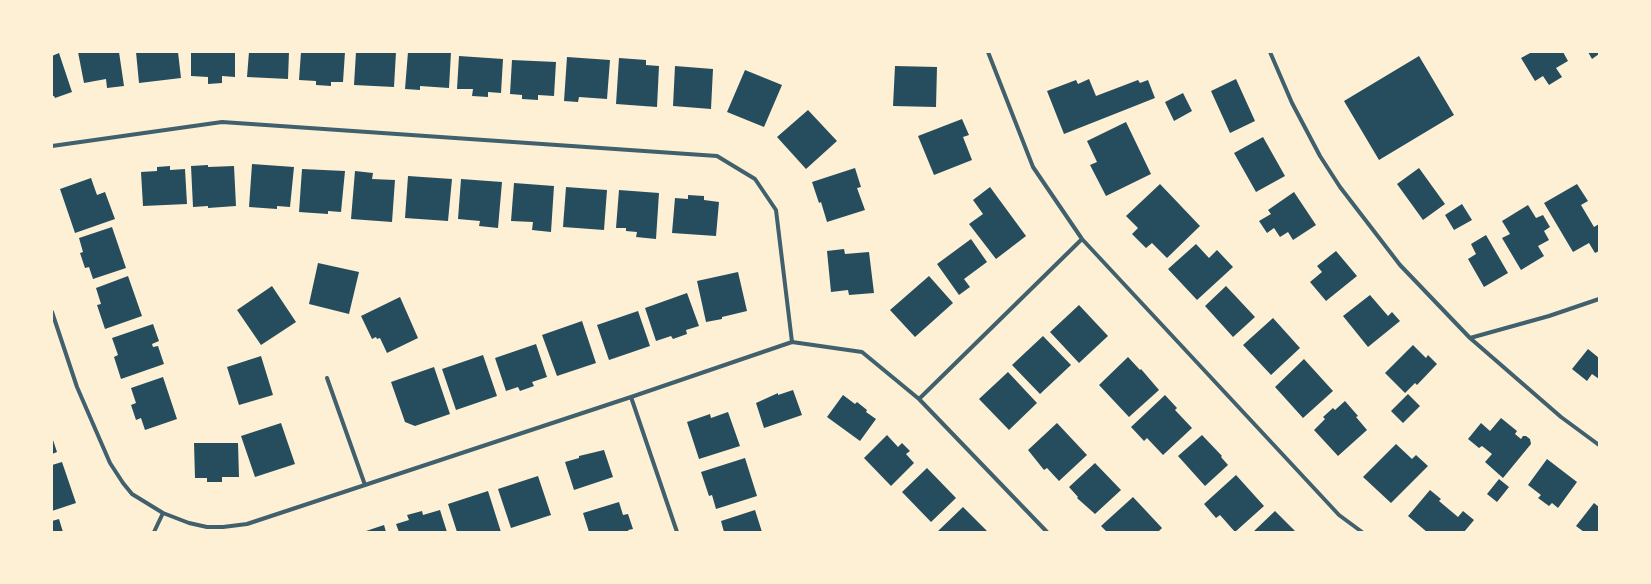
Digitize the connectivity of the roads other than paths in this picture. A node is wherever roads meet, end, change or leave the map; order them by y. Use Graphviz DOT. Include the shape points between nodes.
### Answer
graph roads {
  1 [pos="988,52"];
  2 [pos="1270,52"];
  3 [pos="52,146"];
  4 [pos="1082,239"];
  5 [pos="1599,299"];
  6 [pos="52,312"];
  7 [pos="1470,338"];
  8 [pos="792,342"];
  9 [pos="327,378"];
  10 [pos="631,397"];
  11 [pos="919,399"];
  12 [pos="1599,445"];
  13 [pos="365,485"];
  14 [pos="163,513"];
  15 [pos="154,532"];
  16 [pos="677,532"];
  17 [pos="1047,532"];
  18 [pos="1362,532"];
  1 -- 4 [label="street" via="1033,167"];
  2 -- 7 [label="street" via="1306,132 1340,187 1400,265"];
  3 -- 8 [label="street" via="222,122 717,156 755,179 776,210"];
  4 -- 11 [label="street"];
  4 -- 18 [label="street" via="1339,515"];
  5 -- 7 [label="street"];
  6 -- 14 [label="street" via="77,387 110,463 132,494"];
  7 -- 12 [label="street" via="1561,417"];
  8 -- 10 [label="street"];
  8 -- 11 [label="street" via="862,352"];
  9 -- 13 [label="street"];
  10 -- 13 [label="street"];
  10 -- 16 [label="street"];
  11 -- 17 [label="street"];
  13 -- 14 [label="street" via="247,524 207,527"];
  14 -- 15 [label="street"];
}
